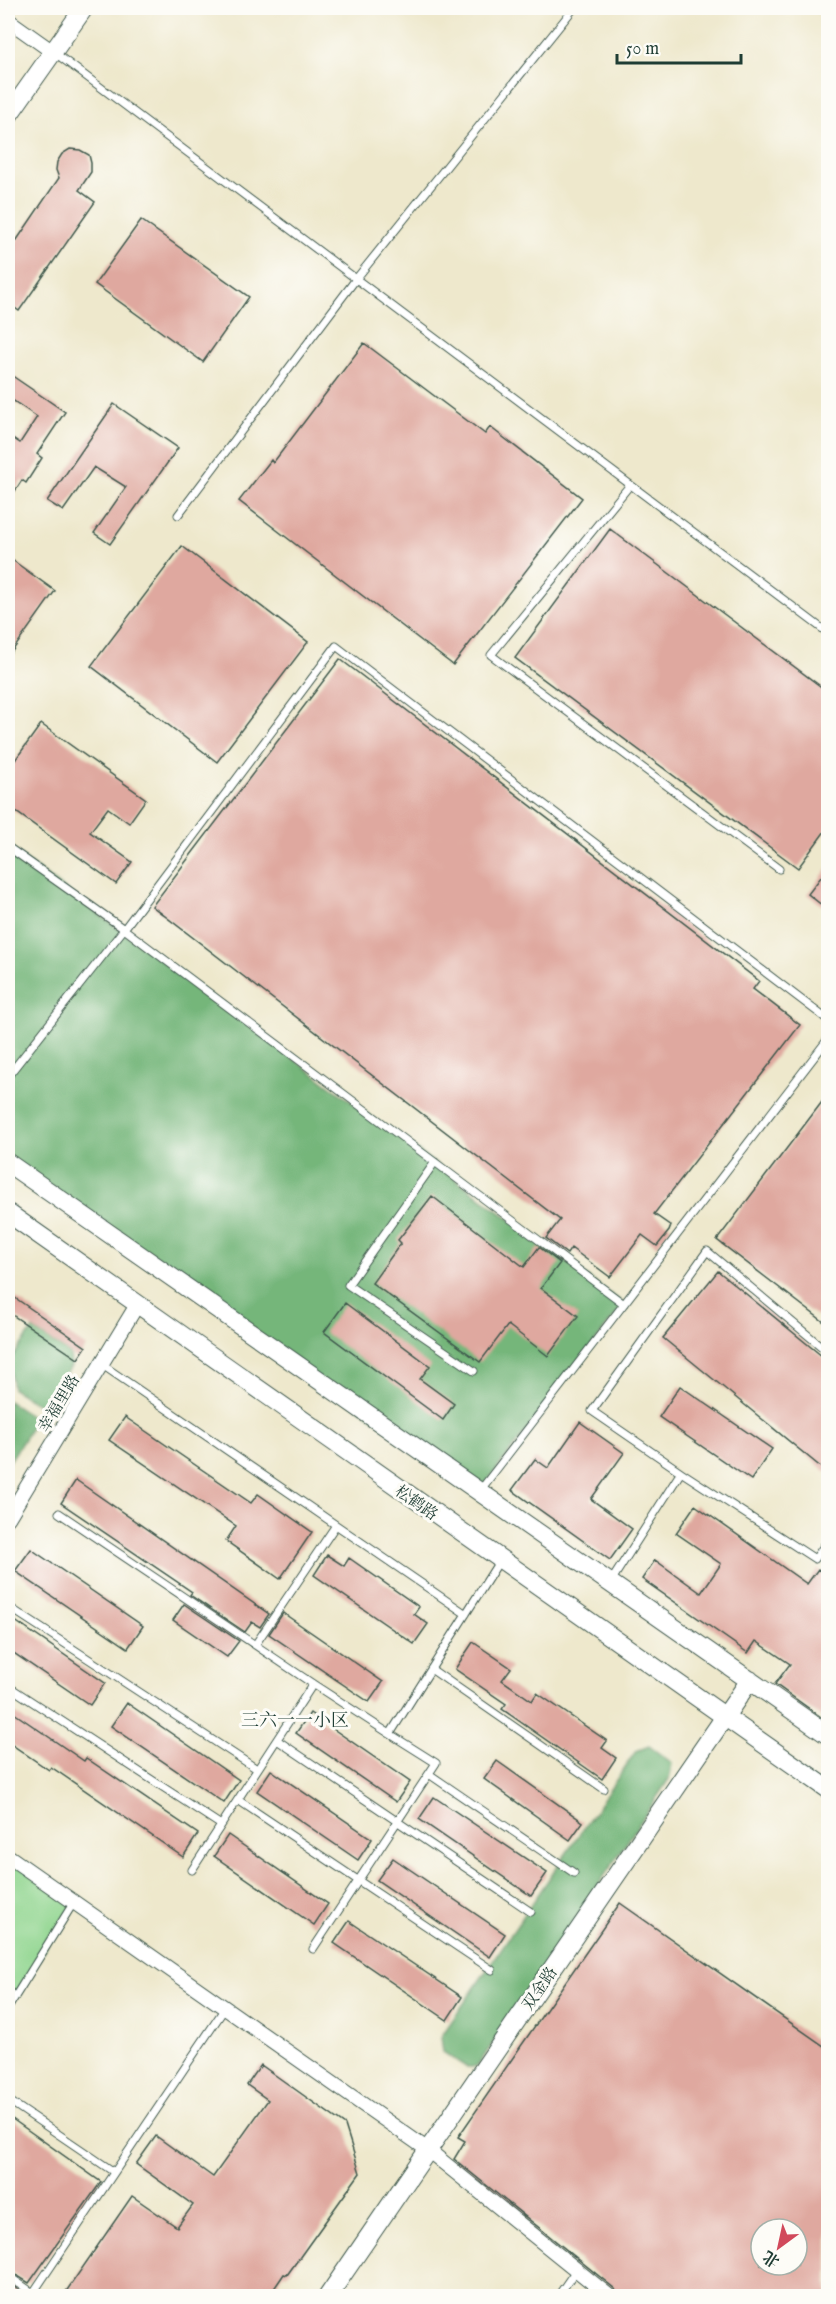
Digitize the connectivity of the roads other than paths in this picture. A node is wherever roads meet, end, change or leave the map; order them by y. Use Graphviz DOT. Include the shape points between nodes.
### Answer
graph roads {
  1 [pos="84,8"];
  2 [pos="574,8"];
  3 [pos="8,20"];
  4 [pos="53,52"];
  5 [pos="8,116"];
  6 [pos="356,279"];
  7 [pos="630,485"];
  8 [pos="178,515"];
  9 [pos="828,633"];
  10 [pos="8,847"];
  11 [pos="779,869"];
  12 [pos="124,929"];
  13 [pos="828,1020"];
  14 [pos="828,1039"];
  15 [pos="8,1076"];
  16 [pos="435,1162"];
  17 [pos="8,1163"];
  18 [pos="8,1213"];
  19 [pos="624,1304"];
  20 [pos="137,1305"];
  21 [pos="828,1352"];
  22 [pos="101,1364"];
  23 [pos="474,1371"];
  24 [pos="681,1472"];
  25 [pos="479,1492"];
  26 [pos="59,1513"];
  27 [pos="8,1518"];
  28 [pos="336,1525"];
  29 [pos="828,1540"];
  30 [pos="500,1560"];
  31 [pos="610,1583"];
  32 [pos="12,1609"];
  33 [pos="466,1614"];
  34 [pos="255,1645"];
  35 [pos="431,1669"];
  36 [pos="750,1680"];
  37 [pos="313,1684"];
  38 [pos="8,1686"];
  39 [pos="725,1717"];
  40 [pos="390,1734"];
  41 [pos="828,1735"];
  42 [pos="277,1740"];
  43 [pos="257,1769"];
  44 [pos="429,1774"];
  45 [pos="604,1789"];
  46 [pos="828,1789"];
  47 [pos="238,1800"];
  48 [pos="397,1821"];
  49 [pos="221,1825"];
  50 [pos="8,1856"];
  51 [pos="192,1869"];
  52 [pos="574,1873"];
  53 [pos="358,1880"];
  54 [pos="74,1902"];
  55 [pos="531,1912"];
  56 [pos="313,1949"];
  57 [pos="492,1970"];
  58 [pos="8,2008"];
  59 [pos="225,2008"];
  60 [pos="8,2100"];
  61 [pos="428,2150"];
  62 [pos="114,2172"];
  63 [pos="576,2270"];
  64 [pos="8,2277"];
  65 [pos="328,2296"];
  66 [pos="558,2296"];
  67 [pos="609,2296"];
  1 -- 4 [label="main road"];
  2 -- 6 [label="lane"];
  3 -- 4 [label="street"];
  4 -- 5 [label="main road"];
  4 -- 6 [label="lane"];
  6 -- 7 [label="lane"];
  6 -- 8 [label="lane"];
  7 -- 9 [label="lane"];
  7 -- 11 [label="lane" via="491,655"];
  10 -- 12 [label="lane"];
  12 -- 13 [label="lane" via="336,646"];
  12 -- 15 [label="lane"];
  12 -- 16 [label="lane"];
  14 -- 19 [label="lane"];
  16 -- 19 [label="lane"];
  16 -- 23 [label="lane" via="348,1285"];
  17 -- 25 [label="main road"];
  18 -- 20 [label="main road, 松鹤路"];
  19 -- 25 [label="lane"];
  20 -- 22 [label="street, 幸福里路"];
  20 -- 30 [label="main road, 松鹤路"];
  21 -- 24 [label="lane" via="707,1251 592,1411"];
  22 -- 27 [label="street, 幸福里路"];
  22 -- 28 [label="lane"];
  24 -- 29 [label="lane" via="815,1560"];
  24 -- 31 [label="lane"];
  25 -- 31 [label="main road"];
  26 -- 34 [label="lane"];
  28 -- 33 [label="lane"];
  28 -- 34 [label="lane"];
  30 -- 33 [label="lane"];
  30 -- 39 [label="main road, 松鹤路"];
  31 -- 36 [label="main road"];
  32 -- 43 [label="lane"];
  33 -- 35 [label="lane"];
  34 -- 37 [label="lane"];
  35 -- 40 [label="lane"];
  35 -- 45 [label="lane"];
  36 -- 39 [label="main road, 双金路"];
  36 -- 41 [label="main road"];
  37 -- 40 [label="lane"];
  37 -- 42 [label="lane"];
  38 -- 49 [label="lane"];
  39 -- 46 [label="main road, 松鹤路"];
  39 -- 61 [label="main road, 双金路"];
  40 -- 44 [label="lane" via="436,1763"];
  42 -- 43 [label="lane"];
  42 -- 48 [label="lane"];
  43 -- 47 [label="lane"];
  44 -- 48 [label="lane"];
  44 -- 52 [label="lane"];
  47 -- 49 [label="lane"];
  47 -- 53 [label="lane"];
  48 -- 53 [label="lane"];
  48 -- 55 [label="lane"];
  49 -- 51 [label="lane"];
  50 -- 54 [label="street"];
  53 -- 56 [label="lane"];
  53 -- 57 [label="lane"];
  54 -- 58 [label="lane"];
  54 -- 59 [label="street"];
  59 -- 61 [label="street"];
  59 -- 62 [label="lane"];
  60 -- 62 [label="lane"];
  61 -- 63 [label="street"];
  61 -- 65 [label="main road, 双金路"];
  62 -- 64 [label="lane" via="33,2294"];
  63 -- 66 [label="lane"];
  63 -- 67 [label="street"];
}
